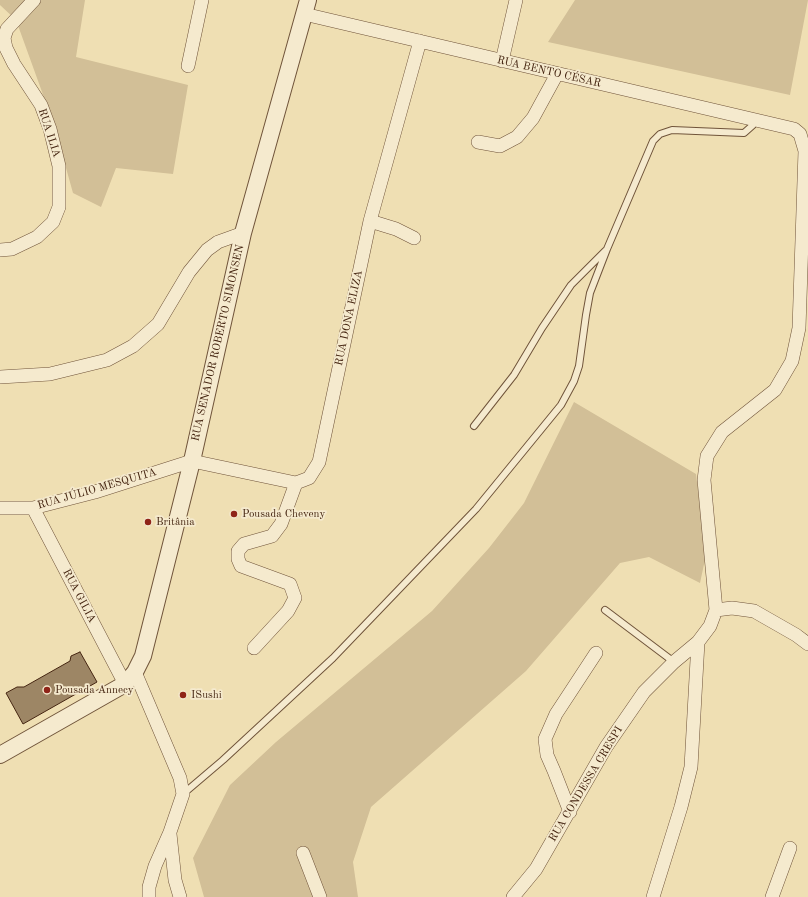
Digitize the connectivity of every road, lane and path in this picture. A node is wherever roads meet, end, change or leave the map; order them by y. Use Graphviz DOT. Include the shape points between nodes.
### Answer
graph roads {
  1 [pos="34,0"];
  2 [pos="202,0"];
  3 [pos="516,0"];
  4 [pos="306,7"];
  5 [pos="420,41"];
  6 [pos="502,61"];
  7 [pos="188,66"];
  8 [pos="557,74"];
  9 [pos="755,120"];
  10 [pos="478,142"];
  11 [pos="370,221"];
  12 [pos="243,233"];
  13 [pos="414,238"];
  14 [pos="607,249"];
  15 [pos="0,250"];
  16 [pos="0,377"];
  17 [pos="474,426"];
  18 [pos="192,461"];
  19 [pos="296,483"];
  20 [pos="0,508"];
  21 [pos="33,508"];
  22 [pos="604,610"];
  23 [pos="716,610"];
  24 [pos="698,642"];
  25 [pos="808,644"];
  26 [pos="254,648"];
  27 [pos="596,653"];
  28 [pos="674,662"];
  29 [pos="130,678"];
  30 [pos="0,755"];
  31 [pos="183,794"];
  32 [pos="570,812"];
  33 [pos="170,832"];
  34 [pos="790,848"];
  35 [pos="302,852"];
  36 [pos="149,897"];
  37 [pos="180,897"];
  38 [pos="320,897"];
  39 [pos="513,897"];
  40 [pos="653,897"];
  41 [pos="772,897"];
  1 -- 15 [label="street, RUA ILIA" via="7,29 4,38 14,64 41,105 50,129 59,166 59,207 53,222 37,237 12,249"];
  2 -- 7 [label="street"];
  3 -- 6 [label="street"];
  4 -- 5 [label="street, RUA BENTO CÉSAR"];
  4 -- 12 [label="street, RUA SENADOR ROBERTO SIMONSEN"];
  5 -- 6 [label="street, RUA BENTO CÉSAR"];
  5 -- 11 [label="street, RUA DONA ELIZA"];
  6 -- 8 [label="street, RUA BENTO CÉSAR"];
  8 -- 9 [label="street, RUA BENTO CÉSAR"];
  8 -- 10 [label="street" via="533,118 517,137 500,146"];
  9 -- 14 [label="lane" via="744,133 672,130 660,134 653,141"];
  9 -- 23 [label="street, RUA BENTO CÉSAR" via="794,129 800,134 805,151 799,328 792,361 775,390 722,432 707,456 704,480"];
  11 -- 13 [label="street"];
  11 -- 19 [label="street, RUA DONA ELIZA" via="319,462 309,478"];
  12 -- 16 [label="street" via="218,242 207,250 189,272 158,324 133,346 107,360 50,374"];
  12 -- 18 [label="street, RUA SENADOR ROBERTO SIMONSEN"];
  14 -- 17 [label="lane" via="571,285 514,375"];
  14 -- 31 [label="lane" via="590,293 579,366 561,405 476,509 333,658"];
  18 -- 19 [label="street"];
  18 -- 21 [label="street, RUA JÚLIO MESQUITA" via="95,492"];
  18 -- 29 [label="street, RUA SENADOR ROBERTO SIMONSEN" via="143,656"];
  19 -- 26 [label="street" via="281,524 272,536 244,544 238,551 241,566 290,584 295,598 288,611"];
  20 -- 21 [label="street, RUA JÚLIO MESQUITA"];
  21 -- 29 [label="street, RUA GILIA"];
  22 -- 28 [label="lane"];
  23 -- 24 [label="street, RUA CONDESSA CRESPI" via="710,626"];
  23 -- 25 [label="street" via="732,608 754,611"];
  24 -- 28 [label="street, RUA CONDESSA CRESPI"];
  24 -- 40 [label="street" via="691,767"];
  27 -- 32 [label="street" via="556,714 545,739 547,755"];
  28 -- 32 [label="street, RUA CONDESSA CRESPI" via="644,692 606,747"];
  29 -- 30 [label="street"];
  29 -- 31 [label="street, RUA GILIA" via="180,778"];
  31 -- 33 [label="street"];
  32 -- 39 [label="street, RUA CONDESSA CRESPI" via="536,869"];
  33 -- 36 [label="street" via="155,866"];
  33 -- 37 [label="street" via="175,880"];
  34 -- 41 [label="street"];
  35 -- 38 [label="street"];
}
